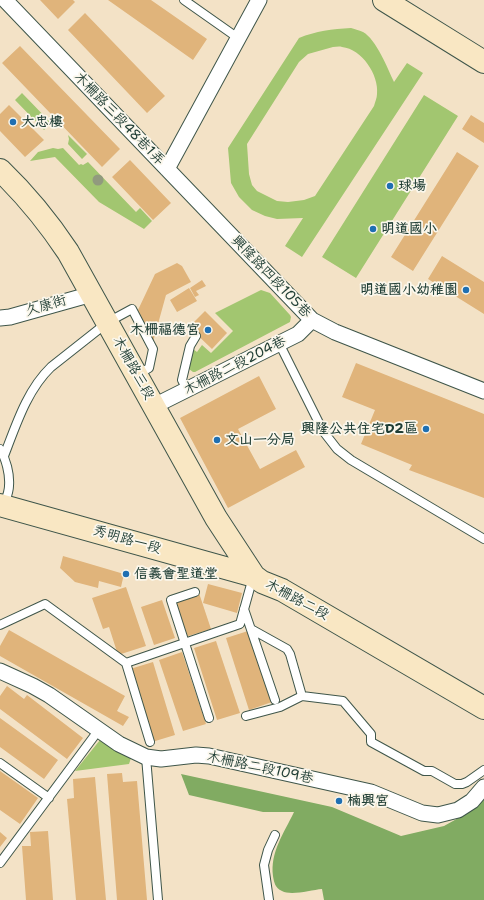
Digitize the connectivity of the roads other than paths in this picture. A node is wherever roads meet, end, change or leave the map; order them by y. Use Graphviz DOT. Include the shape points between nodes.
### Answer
graph roads {
  1 [pos="5,0"];
  2 [pos="184,0"];
  3 [pos="258,0"];
  4 [pos="384,0"];
  5 [pos="238,38"];
  6 [pos="484,62"];
  7 [pos="168,169"];
  8 [pos="0,170"];
  9 [pos="92,294"];
  10 [pos="0,318"];
  11 [pos="312,320"];
  12 [pos="108,322"];
  13 [pos="196,336"];
  14 [pos="279,343"];
  15 [pos="187,390"];
  16 [pos="484,391"];
  17 [pos="154,406"];
  18 [pos="2,452"];
  19 [pos="2,505"];
  20 [pos="484,539"];
  21 [pos="254,576"];
  22 [pos="195,592"];
  23 [pos="244,609"];
  24 [pos="0,625"];
  25 [pos="251,629"];
  26 [pos="185,642"];
  27 [pos="126,662"];
  28 [pos="0,672"];
  29 [pos="484,692"];
  30 [pos="302,696"];
  31 [pos="275,700"];
  32 [pos="484,708"];
  33 [pos="246,716"];
  34 [pos="209,718"];
  35 [pos="98,731"];
  36 [pos="150,742"];
  37 [pos="146,757"];
  38 [pos="0,763"];
  39 [pos="484,770"];
  40 [pos="484,787"];
  41 [pos="49,798"];
  42 [pos="275,835"];
  43 [pos="0,863"];
  44 [pos="158,900"];
  45 [pos="269,900"];
  1 -- 7 [label="street, 木柵路三段48巷1弄"];
  2 -- 5 [label="lane"];
  3 -- 5 [label="street, 木柵路三段48巷1弄"];
  4 -- 6 [label="main road"];
  5 -- 7 [label="street, 木柵路三段48巷1弄"];
  7 -- 11 [label="street, 興隆路四段105巷"];
  8 -- 9 [label="main road, 木柵路三段" via="51,226"];
  9 -- 10 [label="street, 久康街"];
  9 -- 12 [label="main road, 木柵路三段"];
  11 -- 14 [label="street, 木柵路二段204巷" via="298,334"];
  11 -- 16 [label="street, 興隆路四段105巷" via="335,332"];
  12 -- 17 [label="main road, 木柵路三段"];
  12 -- 18 [label="lane" via="51,367 36,383"];
  13 -- 15 [label="lane" via="190,346 182,380"];
  14 -- 15 [label="street, 木柵路二段204巷"];
  14 -- 20 [label="lane" via="323,431 337,449"];
  15 -- 17 [label="street, 木柵路二段204巷"];
  17 -- 21 [label="main road, 木柵路三段" via="216,518"];
  18 -- 19 [label="lane" via="9,487"];
  19 -- 21 [label="main road, 秀明路一段"];
  21 -- 23 [label="lane"];
  21 -- 29 [label="main road, 木柵路二段" via="266,572 300,586"];
  21 -- 32 [label="main road, 木柵路二段"];
  22 -- 26 [label="lane" via="171,600"];
  23 -- 25 [label="lane"];
  23 -- 26 [label="lane" via="240,624"];
  24 -- 27 [label="lane" via="45,604"];
  25 -- 30 [label="lane" via="287,649"];
  25 -- 31 [label="lane"];
  26 -- 27 [label="lane"];
  26 -- 34 [label="lane"];
  27 -- 36 [label="lane"];
  28 -- 35 [label="street, 木柵路二段109巷" via="33,686"];
  30 -- 33 [label="lane" via="280,707"];
  30 -- 39 [label="lane" via="343,701 371,734 371,745 424,771 432,771 455,784 467,782"];
  35 -- 37 [label="street, 木柵路二段109巷"];
  35 -- 41 [label="lane"];
  37 -- 40 [label="street, 木柵路二段109巷" via="161,759 209,756 371,792 422,813 438,815 458,810"];
  37 -- 44 [label="lane"];
  38 -- 41 [label="lane"];
  41 -- 43 [label="lane"];
  42 -- 45 [label="lane" via="264,866"];
}
